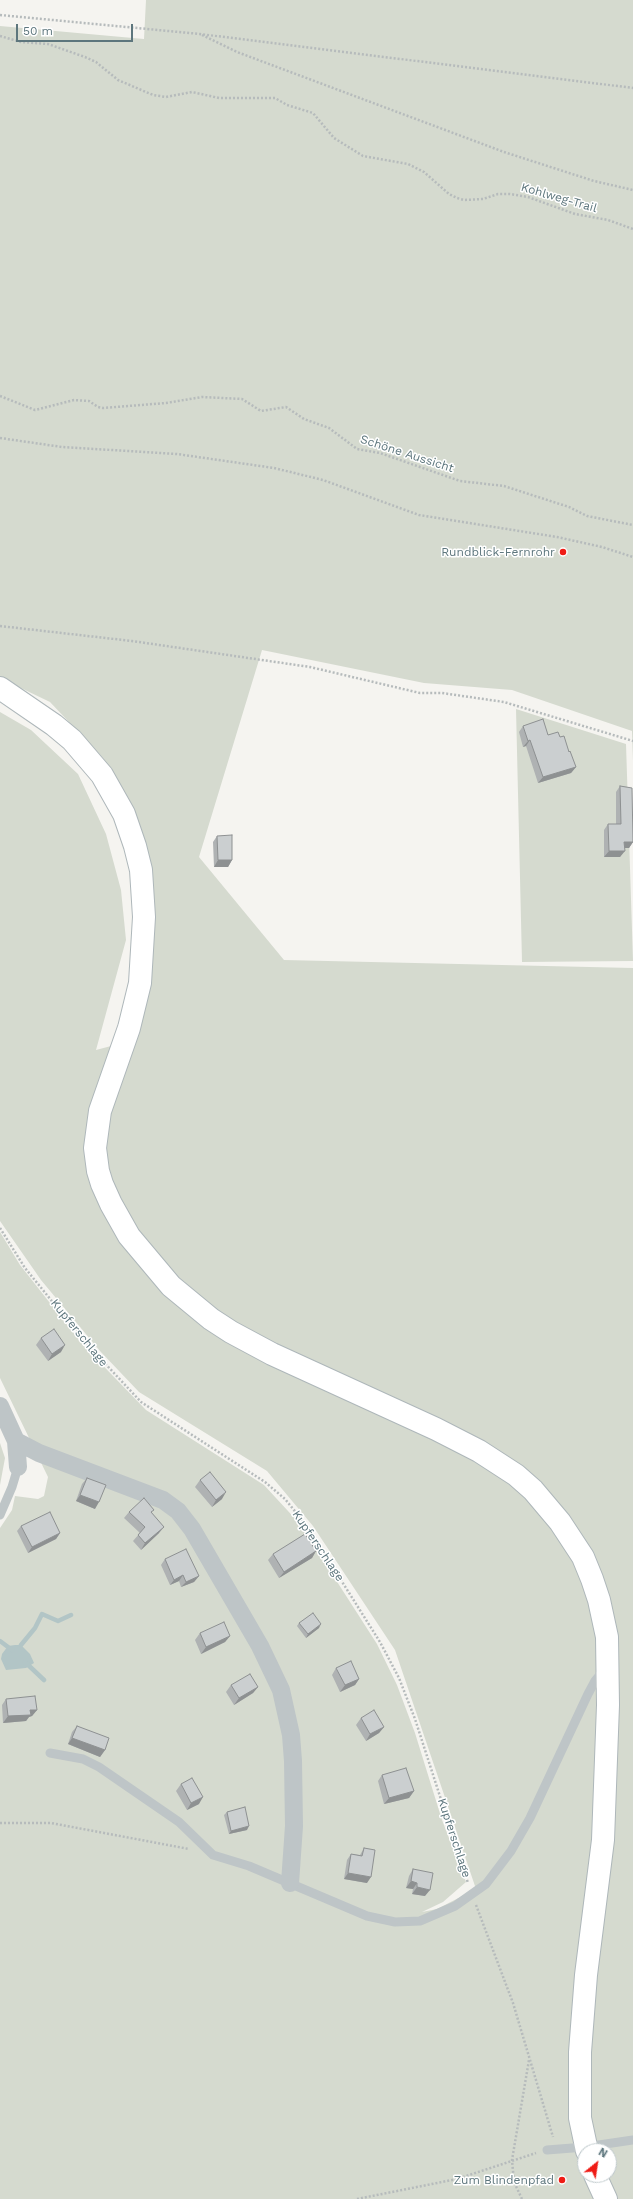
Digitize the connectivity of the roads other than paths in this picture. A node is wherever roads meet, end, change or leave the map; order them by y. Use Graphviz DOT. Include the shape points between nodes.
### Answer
graph roads {
  1 [pos="0,688"];
  2 [pos="0,1406"];
  3 [pos="16,1441"];
  4 [pos="18,1467"];
  5 [pos="0,1515"];
  6 [pos="608,1665"];
  7 [pos="50,1753"];
  8 [pos="290,1883"];
  9 [pos="633,2140"];
  10 [pos="585,2143"];
  11 [pos="617,2143"];
  12 [pos="552,2149"];
  13 [pos="577,2149"];
  14 [pos="599,2183"];
  15 [pos="606,2199"];
  1 -- 6 [label="main road" via="72,740 98,770 124,814 138,858 144,917 140,983 129,1028 100,1111 95,1148 102,1184 129,1236 171,1286 231,1332 272,1354 479,1451 516,1475 533,1490 560,1522 583,1557 599,1600 607,1637"];
  2 -- 3 [label="street"];
  3 -- 4 [label="street"];
  3 -- 8 [label="street" via="39,1453 163,1500 178,1511 196,1535 260,1646 281,1690 290,1729 293,1761 294,1826"];
  4 -- 5 [label="lane"];
  6 -- 8 [label="lane, Kupferschlage" via="594,1681 519,1839 486,1884 472,1895 427,1920 395,1922 367,1916"];
  6 -- 10 [label="main road" via="602,1840 580,2052 580,2118"];
  7 -- 8 [label="lane, Kupferschlage" via="83,1760 99,1767 179,1822 213,1854"];
  9 -- 11 [label="lane"];
  12 -- 13 [label="lane"];
  14 -- 15 [label="main road"];
}
